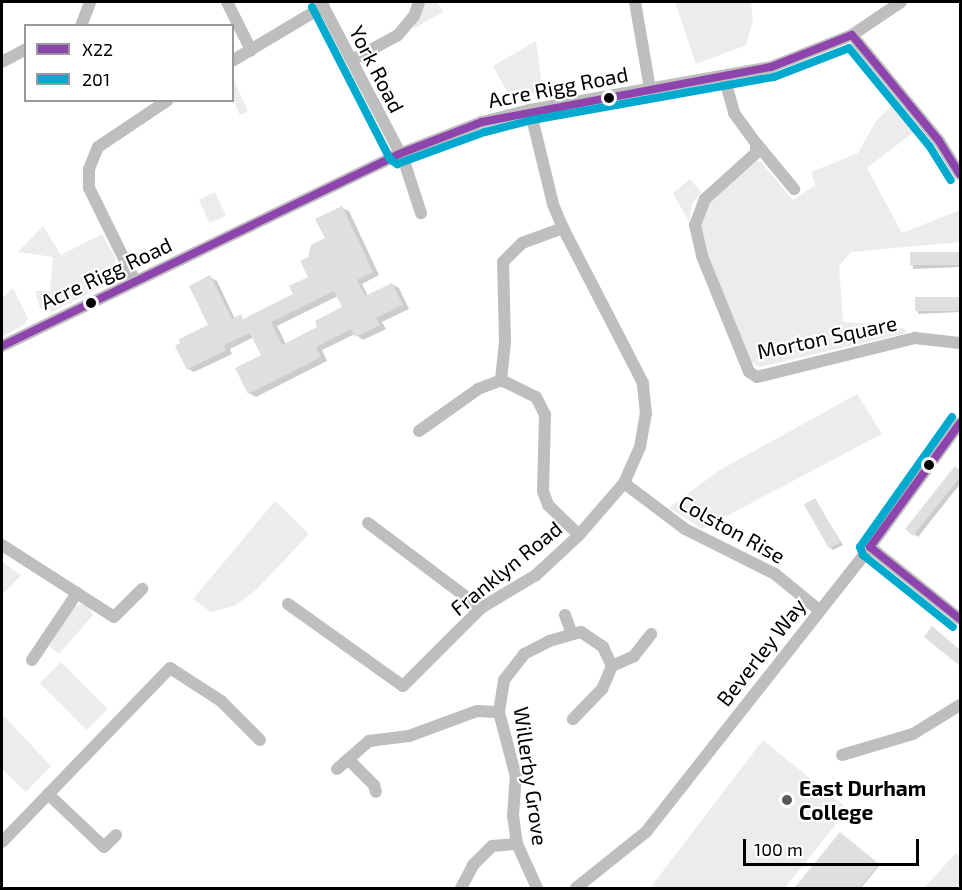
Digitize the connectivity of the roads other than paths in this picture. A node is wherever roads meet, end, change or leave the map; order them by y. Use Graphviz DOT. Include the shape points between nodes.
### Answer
graph roads {
  1 [pos="90,2"];
  2 [pos="227,2"];
  3 [pos="418,2"];
  4 [pos="635,2"];
  5 [pos="901,2"];
  6 [pos="322,4"];
  7 [pos="82,24"];
  8 [pos="852,35"];
  9 [pos="24,50"];
  10 [pos="251,50"];
  11 [pos="352,60"];
  12 [pos="234,61"];
  13 [pos="2,62"];
  14 [pos="724,77"];
  15 [pos="650,89"];
  16 [pos="165,102"];
  17 [pos="530,110"];
  18 [pos="756,143"];
  19 [pos="399,154"];
  20 [pos="956,155"];
  21 [pos="960,174"];
  22 [pos="794,189"];
  23 [pos="420,213"];
  24 [pos="563,228"];
  25 [pos="135,281"];
  26 [pos="960,343"];
  27 [pos="2,346"];
  28 [pos="501,380"];
  29 [pos="960,423"];
  30 [pos="420,431"];
  31 [pos="624,483"];
  32 [pos="368,523"];
  33 [pos="579,535"];
  34 [pos="2,545"];
  35 [pos="870,547"];
  36 [pos="142,589"];
  37 [pos="76,593"];
  38 [pos="288,604"];
  39 [pos="481,608"];
  40 [pos="819,610"];
  41 [pos="565,615"];
  42 [pos="960,619"];
  43 [pos="572,634"];
  44 [pos="651,634"];
  45 [pos="32,660"];
  46 [pos="612,666"];
  47 [pos="960,705"];
  48 [pos="499,712"];
  49 [pos="573,719"];
  50 [pos="260,740"];
  51 [pos="842,755"];
  52 [pos="348,759"];
  53 [pos="337,769"];
  54 [pos="376,792"];
  55 [pos="48,794"];
  56 [pos="116,835"];
  57 [pos="3,839"];
  58 [pos="517,844"];
  59 [pos="461,888"];
  60 [pos="537,888"];
  61 [pos="576,888"];
  1 -- 7 [label="street"];
  2 -- 10 [label="street"];
  3 -- 11 [label="street" via="414,16 398,35"];
  4 -- 15 [label="street"];
  5 -- 8 [label="street, Acre Rigg Road"];
  6 -- 10 [label="street"];
  6 -- 11 [label="street, York Road"];
  8 -- 14 [label="street, Acre Rigg Road" via="817,52"];
  8 -- 20 [label="street"];
  9 -- 13 [label="street"];
  10 -- 12 [label="street"];
  11 -- 19 [label="street, York Road"];
  14 -- 15 [label="street, Acre Rigg Road"];
  14 -- 18 [label="street" via="734,113"];
  15 -- 17 [label="street, Acre Rigg Road"];
  16 -- 25 [label="street" via="98,147 89,169 89,188"];
  17 -- 19 [label="street, Acre Rigg Road" via="482,122"];
  17 -- 24 [label="street, Franklyn Road" via="553,204"];
  18 -- 22 [label="street"];
  18 -- 26 [label="street, Morton Square" via="756,153 705,199 695,225 702,256 749,372 757,377 915,338"];
  19 -- 23 [label="street, York Road"];
  19 -- 25 [label="street, Acre Rigg Road"];
  20 -- 21 [label="street"];
  24 -- 28 [label="street" via="522,243 503,262 506,342"];
  24 -- 31 [label="street, Franklyn Road" via="643,383 646,414 640,447"];
  25 -- 27 [label="street, Acre Rigg Road"];
  28 -- 30 [label="street" via="478,389"];
  28 -- 33 [label="street" via="536,397 544,415 543,491 548,504"];
  29 -- 35 [label="street, Beverley Way"];
  31 -- 33 [label="street, Franklyn Road"];
  31 -- 40 [label="street, Colston Rise" via="685,530 775,574"];
  32 -- 39 [label="street"];
  33 -- 39 [label="street, Franklyn Road" via="536,575"];
  34 -- 37 [label="street"];
  35 -- 40 [label="street, Beverley Way"];
  35 -- 42 [label="street"];
  36 -- 37 [label="street" via="114,617"];
  37 -- 45 [label="street"];
  38 -- 39 [label="street, Franklyn Road" via="403,686"];
  40 -- 61 [label="street, Beverley Way" via="645,832"];
  41 -- 43 [label="street"];
  43 -- 46 [label="street" via="580,632 603,647"];
  43 -- 48 [label="street, Willerby Grove" via="524,654 504,680"];
  44 -- 46 [label="street" via="634,656"];
  46 -- 49 [label="street" via="602,689"];
  47 -- 51 [label="street" via="913,734"];
  48 -- 52 [label="street" via="477,711 409,736 369,741"];
  48 -- 58 [label="street, Willerby Grove" via="516,777 513,816"];
  50 -- 55 [label="street" via="221,701 170,668"];
  52 -- 53 [label="street"];
  52 -- 54 [label="street" via="374,785"];
  55 -- 56 [label="street" via="104,847"];
  55 -- 57 [label="street"];
  58 -- 59 [label="street" via="492,846 472,865"];
  58 -- 60 [label="street, Willerby Grove"];
}
